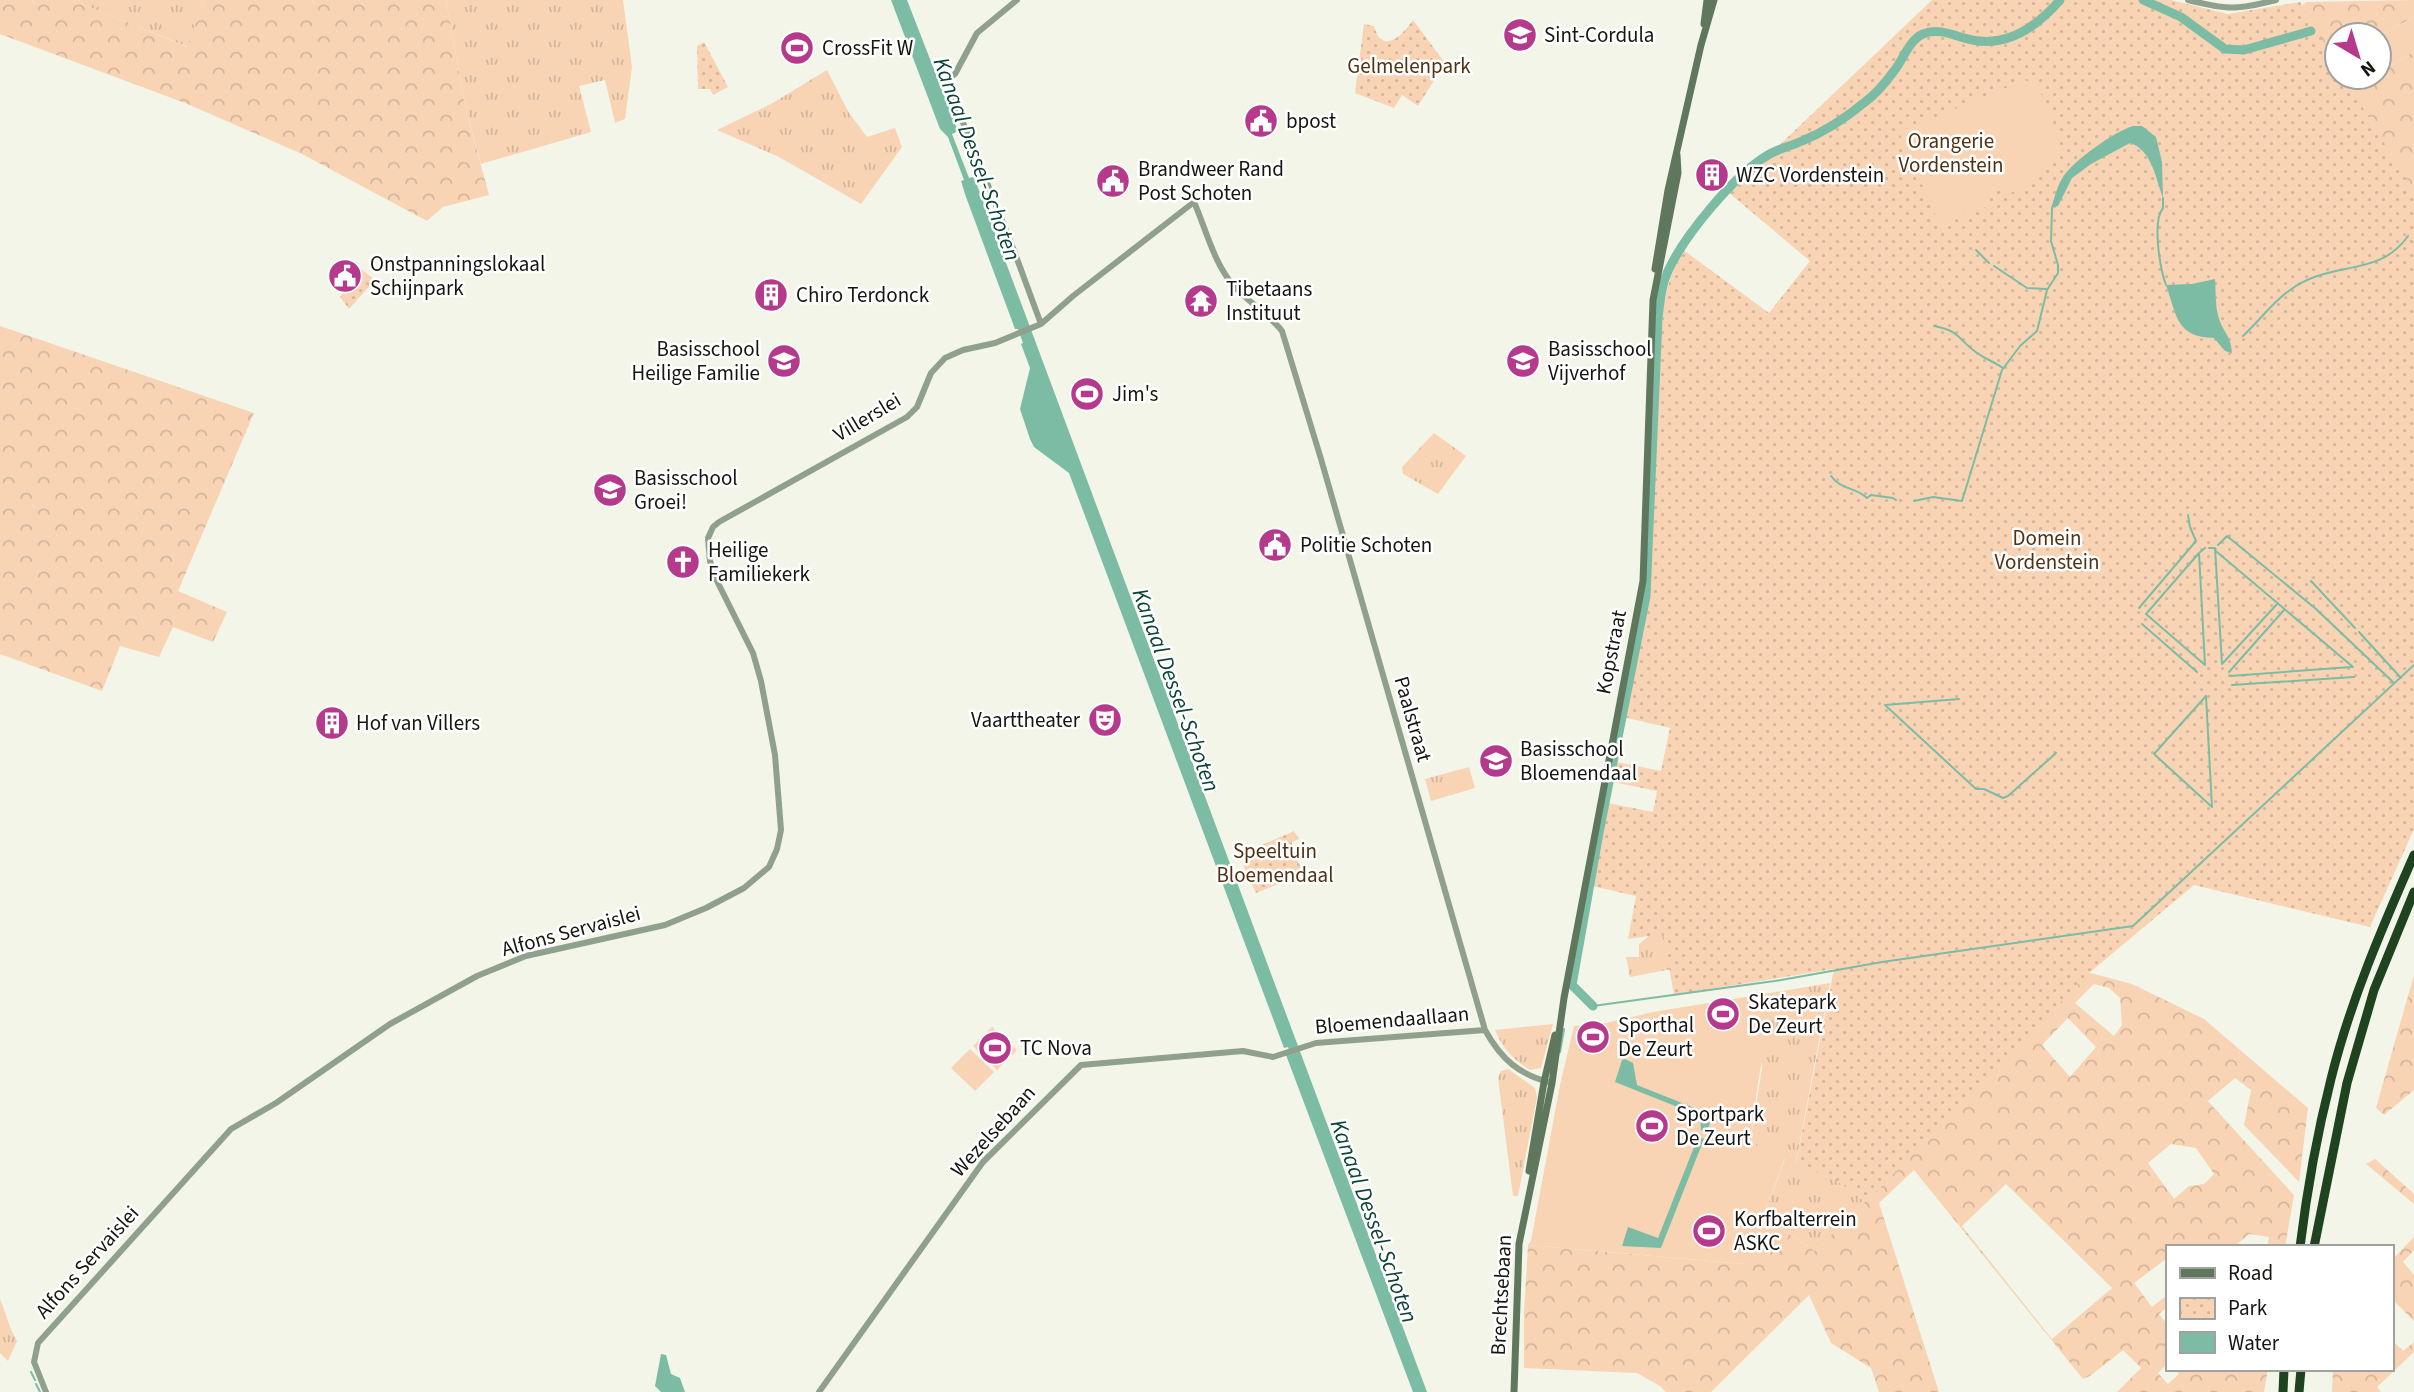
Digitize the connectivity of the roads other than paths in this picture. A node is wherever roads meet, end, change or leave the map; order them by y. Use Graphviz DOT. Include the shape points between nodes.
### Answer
graph roads {
  1 [pos="1017,0"];
  2 [pos="1707,0"];
  3 [pos="1714,0"];
  4 [pos="2188,0"];
  5 [pos="2276,0"];
  6 [pos="1701,46"];
  7 [pos="1036,327"];
  8 [pos="708,538"];
  9 [pos="2414,855"];
  10 [pos="2414,892"];
  11 [pos="1485,1030"];
  12 [pos="1283,1054"];
  13 [pos="1548,1083"];
  14 [pos="2300,1245"];
  15 [pos="2314,1245"];
  16 [pos="2284,1371"];
  17 [pos="2301,1371"];
  18 [pos="46,1392"];
  19 [pos="818,1392"];
  20 [pos="1514,1392"];
  21 [pos="2283,1392"];
  22 [pos="2300,1392"];
  1 -- 7 [label="street" via="977,33 955,74 946,80 1013,248"];
  2 -- 6 [label="main road"];
  3 -- 6 [label="main road"];
  4 -- 5 [label="street" via="2234,9"];
  6 -- 13 [label="main road, Kopstraat" via="1677,155 1678,173 1652,309 1643,581"];
  7 -- 8 [label="street, Villerslei" via="945,358 931,373 912,413 719,522"];
  7 -- 11 [label="street, Paalstraat" via="1194,202 1229,279 1282,331"];
  8 -- 18 [label="street, Alfons Servaislei" via="714,574 753,653 768,718 781,814 777,849 769,867 744,888 665,925 526,956 477,976 390,1024 231,1129 37,1345 34,1362"];
  9 -- 14 [label="highway" via="2360,985 2331,1078 2309,1178"];
  10 -- 15 [label="highway" via="2374,990 2347,1083"];
  11 -- 12 [label="street, Bloemendaallaan" via="1316,1043"];
  11 -- 13 [label="street, Paalstraat" via="1505,1060 1522,1074"];
  12 -- 19 [label="street, Wezelsebaan" via="1187,1054 1094,1062 1074,1070 983,1162"];
  13 -- 20 [label="main road, Brechtsebaan" via="1519,1244"];
  16 -- 21 [label="highway"];
  17 -- 22 [label="highway"];
}
